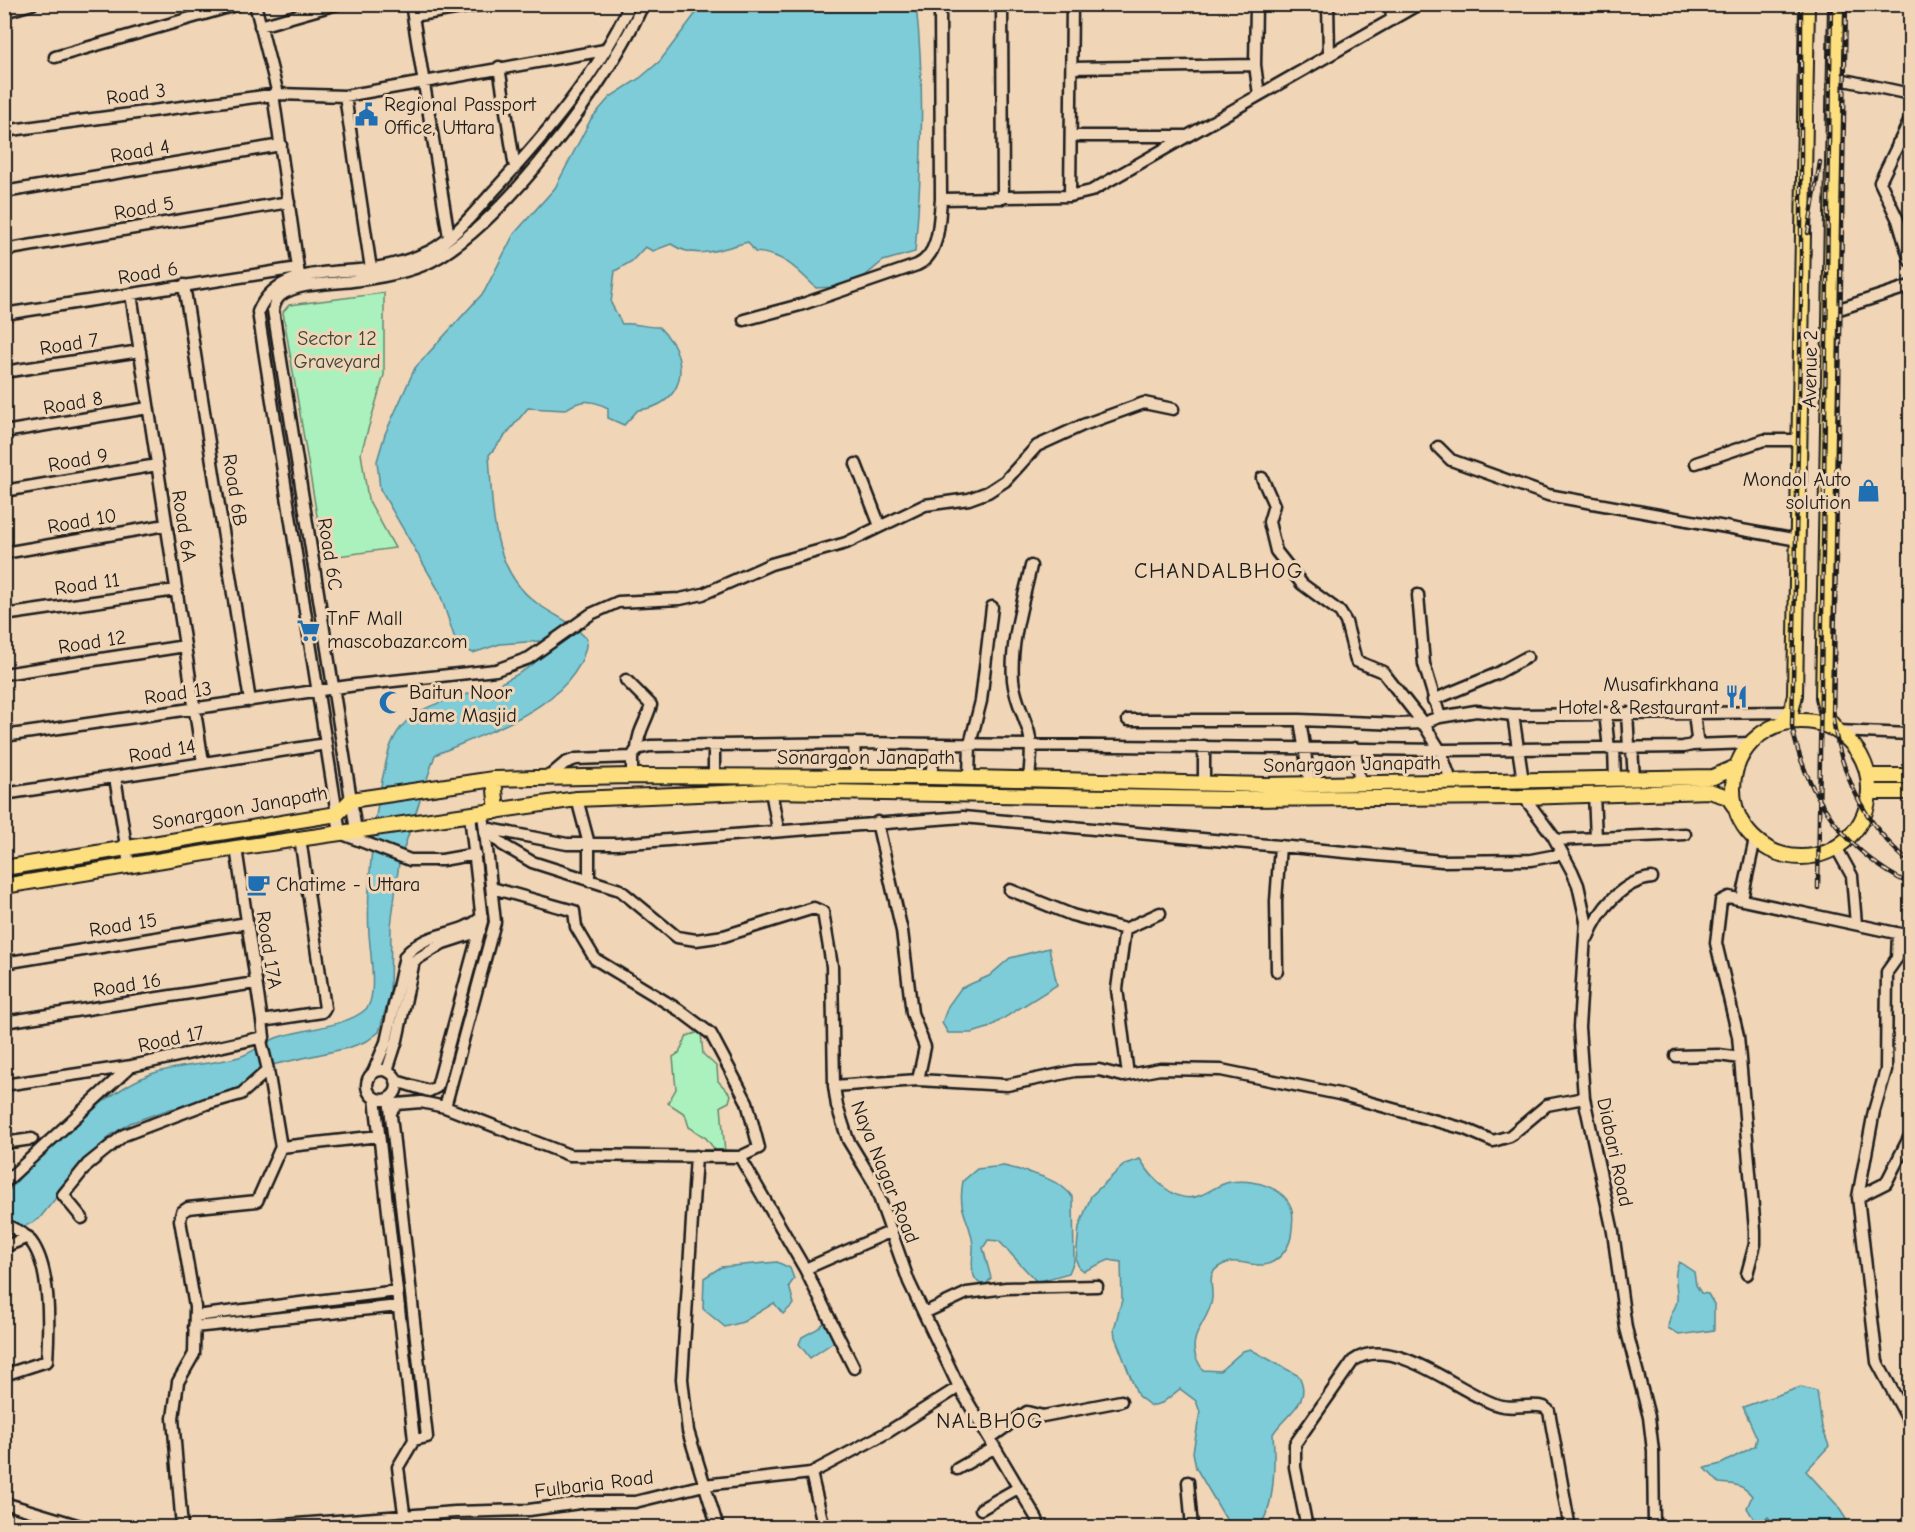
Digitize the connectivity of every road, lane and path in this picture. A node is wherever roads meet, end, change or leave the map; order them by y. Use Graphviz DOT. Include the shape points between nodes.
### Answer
graph roads {
  1 [pos="32,4"];
  2 [pos="239,4"];
  3 [pos="255,4"];
  4 [pos="337,4"];
  5 [pos="411,4"];
  6 [pos="485,4"];
  7 [pos="630,4"];
  8 [pos="644,4"];
  9 [pos="940,4"];
  10 [pos="1002,4"];
  11 [pos="1072,4"];
  12 [pos="1256,4"];
  13 [pos="1328,4"];
  14 [pos="1391,4"];
  15 [pos="1419,4"];
  16 [pos="1807,4"];
  17 [pos="1836,4"];
  18 [pos="4,12"];
  19 [pos="413,16"];
  20 [pos="1392,20"];
  21 [pos="260,26"];
  22 [pos="605,50"];
  23 [pos="1329,55"];
  24 [pos="55,57"];
  25 [pos="1255,65"];
  26 [pos="499,67"];
  27 [pos="1072,68"];
  28 [pos="1834,78"];
  29 [pos="422,82"];
  30 [pos="275,94"];
  31 [pos="1911,94"];
  32 [pos="1259,95"];
  33 [pos="345,96"];
  34 [pos="1911,120"];
  35 [pos="4,131"];
  36 [pos="1071,136"];
  37 [pos="1187,136"];
  38 [pos="1898,143"];
  39 [pos="280,145"];
  40 [pos="1911,146"];
  41 [pos="515,168"];
  42 [pos="4,192"];
  43 [pos="1070,196"];
  44 [pos="941,199"];
  45 [pos="288,202"];
  46 [pos="449,237"];
  47 [pos="4,250"];
  48 [pos="1911,261"];
  49 [pos="371,269"];
  50 [pos="299,272"];
  51 [pos="262,274"];
  52 [pos="184,285"];
  53 [pos="1911,286"];
  54 [pos="131,294"];
  55 [pos="272,299"];
  56 [pos="1830,312"];
  57 [pos="4,314"];
  58 [pos="744,320"];
  59 [pos="140,351"];
  60 [pos="4,372"];
  61 [pos="148,408"];
  62 [pos="1173,409"];
  63 [pos="292,429"];
  64 [pos="276,431"];
  65 [pos="4,432"];
  66 [pos="1799,440"];
  67 [pos="1438,447"];
  68 [pos="1696,463"];
  69 [pos="856,464"];
  70 [pos="157,465"];
  71 [pos="1262,478"];
  72 [pos="4,491"];
  73 [pos="166,525"];
  74 [pos="880,526"];
  75 [pos="1798,540"];
  76 [pos="4,553"];
  77 [pos="1031,566"];
  78 [pos="176,590"];
  79 [pos="1418,595"];
  80 [pos="992,607"];
  81 [pos="4,615"];
  82 [pos="185,646"];
  83 [pos="1527,657"];
  84 [pos="4,674"];
  85 [pos="626,680"];
  86 [pos="334,688"];
  87 [pos="317,691"];
  88 [pos="1433,700"];
  89 [pos="250,701"];
  90 [pos="194,709"];
  91 [pos="1694,712"];
  92 [pos="1791,712"];
  93 [pos="1605,713"];
  94 [pos="1627,713"];
  95 [pos="1513,715"];
  96 [pos="1440,717"];
  97 [pos="1128,720"];
  98 [pos="1300,720"];
  99 [pos="1423,723"];
  100 [pos="1781,724"];
  101 [pos="1838,731"];
  102 [pos="1911,734"];
  103 [pos="4,736"];
  104 [pos="854,743"];
  105 [pos="1750,743"];
  106 [pos="326,744"];
  107 [pos="935,744"];
  108 [pos="970,744"];
  109 [pos="1692,744"];
  110 [pos="714,745"];
  111 [pos="1031,745"];
  112 [pos="1204,746"];
  113 [pos="1305,747"];
  114 [pos="1355,748"];
  115 [pos="1611,748"];
  116 [pos="1631,748"];
  117 [pos="1440,750"];
  118 [pos="1518,750"];
  119 [pos="635,753"];
  120 [pos="202,763"];
  121 [pos="1736,767"];
  122 [pos="632,776"];
  123 [pos="714,776"];
  124 [pos="1868,776"];
  125 [pos="1911,776"];
  126 [pos="115,777"];
  127 [pos="856,777"];
  128 [pos="931,777"];
  129 [pos="969,778"];
  130 [pos="1634,778"];
  131 [pos="494,779"];
  132 [pos="1615,779"];
  133 [pos="544,780"];
  134 [pos="1029,780"];
  135 [pos="1523,781"];
  136 [pos="1452,783"];
  137 [pos="1204,784"];
  138 [pos="1359,784"];
  139 [pos="1310,785"];
  140 [pos="771,790"];
  141 [pos="1870,792"];
  142 [pos="1911,792"];
  143 [pos="4,794"];
  144 [pos="1594,794"];
  145 [pos="1454,797"];
  146 [pos="1524,797"];
  147 [pos="578,799"];
  148 [pos="351,800"];
  149 [pos="1735,807"];
  150 [pos="497,811"];
  151 [pos="337,814"];
  152 [pos="476,814"];
  153 [pos="877,822"];
  154 [pos="485,828"];
  155 [pos="778,829"];
  156 [pos="340,833"];
  157 [pos="361,833"];
  158 [pos="1685,834"];
  159 [pos="300,838"];
  160 [pos="1596,838"];
  161 [pos="1755,839"];
  162 [pos="1555,840"];
  163 [pos="589,844"];
  164 [pos="1280,846"];
  165 [pos="1836,847"];
  166 [pos="126,848"];
  167 [pos="236,848"];
  168 [pos="476,854"];
  169 [pos="1562,854"];
  170 [pos="129,865"];
  171 [pos="4,868"];
  172 [pos="1652,878"];
  173 [pos="589,881"];
  174 [pos="4,886"];
  175 [pos="492,888"];
  176 [pos="1010,891"];
  177 [pos="1742,899"];
  178 [pos="1160,913"];
  179 [pos="482,917"];
  180 [pos="247,923"];
  181 [pos="1856,924"];
  182 [pos="1125,928"];
  183 [pos="480,931"];
  184 [pos="1907,936"];
  185 [pos="1586,943"];
  186 [pos="4,963"];
  187 [pos="1277,971"];
  188 [pos="255,983"];
  189 [pos="262,1021"];
  190 [pos="4,1022"];
  191 [pos="262,1039"];
  192 [pos="1676,1056"];
  193 [pos="1740,1058"];
  194 [pos="132,1066"];
  195 [pos="268,1068"];
  196 [pos="387,1071"];
  197 [pos="373,1073"];
  198 [pos="1128,1075"];
  199 [pos="918,1080"];
  200 [pos="396,1081"];
  201 [pos="4,1085"];
  202 [pos="834,1086"];
  203 [pos="375,1098"];
  204 [pos="389,1098"];
  205 [pos="1584,1098"];
  206 [pos="445,1107"];
  207 [pos="391,1112"];
  208 [pos="379,1136"];
  209 [pos="1911,1136"];
  210 [pos="32,1139"];
  211 [pos="4,1143"];
  212 [pos="281,1147"];
  213 [pos="696,1156"];
  214 [pos="740,1156"];
  215 [pos="4,1183"];
  216 [pos="1858,1197"];
  217 [pos="82,1218"];
  218 [pos="4,1224"];
  219 [pos="892,1231"];
  220 [pos="27,1237"];
  221 [pos="4,1247"];
  222 [pos="805,1269"];
  223 [pos="1747,1274"];
  224 [pos="1097,1286"];
  225 [pos="397,1291"];
  226 [pos="399,1306"];
  227 [pos="924,1313"];
  228 [pos="195,1321"];
  229 [pos="854,1368"];
  230 [pos="4,1375"];
  231 [pos="959,1387"];
  232 [pos="1121,1401"];
  233 [pos="1911,1423"];
  234 [pos="414,1440"];
  235 [pos="992,1443"];
  236 [pos="957,1468"];
  237 [pos="811,1473"];
  238 [pos="1188,1482"];
  239 [pos="704,1485"];
  240 [pos="1018,1488"];
  241 [pos="4,1503"];
  242 [pos="981,1509"];
  243 [pos="404,1516"];
  244 [pos="1034,1526"];
  245 [pos="87,1527"];
  246 [pos="182,1527"];
  247 [pos="244,1527"];
  248 [pos="261,1527"];
  249 [pos="406,1527"];
  250 [pos="718,1527"];
  251 [pos="824,1527"];
  252 [pos="1192,1527"];
  253 [pos="1307,1527"];
  254 [pos="1568,1527"];
  255 [pos="1654,1527"];
  1 -- 18 [label="street"];
  2 -- 24 [label="street"];
  3 -- 21 [label="street"];
  4 -- 21 [label="street"];
  5 -- 19 [label="street"];
  6 -- 19 [label="street"];
  7 -- 22 [label="street, Road 6"];
  8 -- 55 [label="street" via="612,63 516,189 450,250 424,265 372,278 302,288"];
  9 -- 44 [label="street"];
  10 -- 43 [label="street" via="1003,197"];
  10 -- 44 [label="street" via="1003,198"];
  11 -- 27 [label="street"];
  12 -- 25 [label="street"];
  13 -- 23 [label="street"];
  14 -- 20 [label="street"];
  15 -- 20 [label="street"];
  16 -- 66 [label="main road, Avenue 2"];
  17 -- 28 [label="main road, Avenue 2"];
  19 -- 29 [label="street"];
  20 -- 23 [label="street"];
  21 -- 30 [label="street"];
  22 -- 26 [label="street, Road 3"];
  22 -- 41 [label="street, Road 6" via="557,118"];
  23 -- 32 [label="street"];
  25 -- 27 [label="street"];
  25 -- 32 [label="street"];
  26 -- 29 [label="street, Road 3"];
  26 -- 41 [label="street"];
  27 -- 36 [label="street"];
  28 -- 31 [label="street"];
  28 -- 56 [label="main road, Avenue 2"];
  29 -- 33 [label="street, Road 3"];
  29 -- 46 [label="street"];
  30 -- 33 [label="street, Road 3"];
  30 -- 35 [label="street, Road 3"];
  30 -- 39 [label="street"];
  32 -- 37 [label="street"];
  33 -- 49 [label="street"];
  34 -- 38 [label="street"];
  36 -- 37 [label="street"];
  36 -- 43 [label="street"];
  37 -- 43 [label="street" via="1091,191"];
  38 -- 40 [label="street"];
  38 -- 48 [label="street" via="1880,182"];
  39 -- 42 [label="street, Road 4"];
  39 -- 45 [label="street"];
  41 -- 46 [label="street, Road 6"];
  44 -- 58 [label="street" via="938,229 926,261 848,290"];
  45 -- 47 [label="street, Road 5"];
  45 -- 50 [label="street"];
  46 -- 49 [label="street, Road 6" via="431,251"];
  49 -- 50 [label="street, Road 6"];
  50 -- 51 [label="street, Road 6"];
  50 -- 55 [label="street"];
  51 -- 52 [label="street, Road 6"];
  51 -- 55 [label="street"];
  52 -- 54 [label="street, Road 6"];
  52 -- 89 [label="street, Road 6B"];
  53 -- 56 [label="street"];
  54 -- 57 [label="street, Road 6"];
  54 -- 59 [label="street, Road 6A"];
  55 -- 63 [label="street, Road 6C"];
  55 -- 64 [label="street, Road 6C" via="258,312"];
  56 -- 101 [label="main road, Avenue 2" via="1822,697 1828,718"];
  59 -- 60 [label="street, Road 7"];
  59 -- 61 [label="street, Road 6A"];
  61 -- 65 [label="street, Road 8"];
  61 -- 70 [label="street, Road 6A"];
  62 -- 74 [label="street, Road 13" via="1144,403 1083,425 1037,446 1005,481 988,492 969,499 925,505"];
  63 -- 64 [label="street"];
  63 -- 86 [label="street, Road 6C"];
  64 -- 87 [label="street, Road 6C"];
  66 -- 68 [label="street" via="1764,440"];
  66 -- 75 [label="main road, Avenue 2"];
  67 -- 75 [label="street" via="1451,460 1548,495"];
  69 -- 74 [label="street"];
  70 -- 72 [label="street, Road 9"];
  70 -- 73 [label="street, Road 6A"];
  71 -- 99 [label="street" via="1274,505 1269,522 1276,551 1302,584 1340,612 1358,664 1383,672"];
  73 -- 76 [label="street, Road 10"];
  73 -- 78 [label="street, Road 6A"];
  74 -- 86 [label="street, Road 13" via="846,543 752,571 703,594 618,602 591,614 529,658 496,670"];
  75 -- 92 [label="main road, Avenue 2" via="1795,695"];
  77 -- 111 [label="street" via="1013,648 1013,678 1016,702"];
  78 -- 81 [label="street, Road 11"];
  78 -- 82 [label="street, Road 6A"];
  79 -- 88 [label="street" via="1424,664"];
  80 -- 108 [label="street" via="981,701"];
  82 -- 84 [label="street, Road 12"];
  82 -- 90 [label="street, Road 6A"];
  83 -- 88 [label="street"];
  85 -- 119 [label="street" via="651,705 638,730"];
  86 -- 87 [label="street, Road 13"];
  86 -- 148 [label="street, Road 6C"];
  87 -- 89 [label="street, Road 13"];
  87 -- 106 [label="street, Road 6C"];
  88 -- 96 [label="street"];
  89 -- 90 [label="street, Road 13"];
  90 -- 103 [label="street, Road 13"];
  90 -- 120 [label="street, Road 6A"];
  91 -- 92 [label="street"];
  91 -- 94 [label="street"];
  91 -- 109 [label="street" via="1696,739"];
  92 -- 100 [label="main road"];
  93 -- 94 [label="street"];
  93 -- 95 [label="street"];
  93 -- 115 [label="street"];
  94 -- 116 [label="street"];
  95 -- 96 [label="street" via="1476,711"];
  95 -- 118 [label="street"];
  96 -- 99 [label="street"];
  97 -- 98 [label="street"];
  98 -- 99 [label="street"];
  98 -- 113 [label="street"];
  99 -- 117 [label="street"];
  100 -- 101 [label="main road, Sonargaon Janapath" via="1820,723"];
  100 -- 105 [label="main road, Sonargaon Janapath"];
  101 -- 102 [label="street"];
  101 -- 124 [label="main road, Sonargaon Janapath" via="1863,758"];
  104 -- 107 [label="street"];
  104 -- 110 [label="street"];
  104 -- 127 [label="street"];
  105 -- 109 [label="street"];
  105 -- 121 [label="main road, Sonargaon Janapath"];
  106 -- 120 [label="street, Road 14"];
  106 -- 151 [label="street, Road 6C"];
  107 -- 108 [label="street"];
  107 -- 128 [label="street"];
  108 -- 111 [label="street"];
  108 -- 129 [label="street"];
  109 -- 116 [label="street"];
  110 -- 119 [label="street" via="650,746"];
  110 -- 123 [label="street"];
  111 -- 112 [label="street"];
  111 -- 134 [label="street"];
  112 -- 113 [label="street"];
  112 -- 137 [label="street"];
  113 -- 114 [label="street"];
  113 -- 139 [label="street"];
  114 -- 117 [label="street"];
  114 -- 138 [label="street"];
  115 -- 116 [label="street"];
  115 -- 118 [label="street"];
  115 -- 132 [label="street"];
  116 -- 130 [label="street"];
  117 -- 118 [label="street"];
  117 -- 136 [label="street"];
  118 -- 135 [label="street"];
  119 -- 122 [label="street"];
  119 -- 133 [label="street" via="576,759"];
  120 -- 126 [label="street, Road 14"];
  121 -- 130 [label="main road, Sonargaon Janapath" via="1713,777"];
  121 -- 149 [label="main road, Sonargaon Janapath"];
  122 -- 123 [label="main road, Sonargaon Janapath"];
  122 -- 133 [label="main road, Sonargaon Janapath"];
  123 -- 127 [label="main road, Sonargaon Janapath"];
  124 -- 125 [label="main road"];
  124 -- 141 [label="main road, Sonargaon Janapath"];
  126 -- 143 [label="street, Road 14"];
  126 -- 166 [label="street"];
  127 -- 128 [label="main road, Sonargaon Janapath"];
  128 -- 129 [label="main road, Sonargaon Janapath"];
  129 -- 134 [label="main road, Sonargaon Janapath"];
  130 -- 132 [label="main road, Sonargaon Janapath"];
  131 -- 133 [label="main road, Sonargaon Janapath"];
  131 -- 148 [label="main road, Sonargaon Janapath"];
  131 -- 150 [label="main road"];
  132 -- 135 [label="main road, Sonargaon Janapath"];
  134 -- 137 [label="main road, Sonargaon Janapath"];
  135 -- 136 [label="main road, Sonargaon Janapath"];
  136 -- 138 [label="main road, Sonargaon Janapath"];
  136 -- 145 [label="main road"];
  137 -- 139 [label="main road, Sonargaon Janapath"];
  138 -- 139 [label="main road, Sonargaon Janapath"];
  140 -- 145 [label="main road, Sonargaon Janapath" via="1227,799"];
  140 -- 147 [label="main road, Sonargaon Janapath"];
  140 -- 155 [label="street"];
  141 -- 142 [label="main road"];
  141 -- 165 [label="main road, Sonargaon Janapath" via="1865,814 1853,833"];
  144 -- 146 [label="main road, Sonargaon Janapath"];
  144 -- 149 [label="main road, Sonargaon Janapath" via="1709,791 1728,797"];
  144 -- 160 [label="street"];
  145 -- 146 [label="main road, Sonargaon Janapath"];
  146 -- 162 [label="street, Diabari Road"];
  147 -- 150 [label="main road, Sonargaon Janapath"];
  147 -- 163 [label="street"];
  148 -- 151 [label="main road, Sonargaon Janapath"];
  148 -- 157 [label="street, Road 6C"];
  149 -- 161 [label="main road, Sonargaon Janapath"];
  150 -- 152 [label="main road, Sonargaon Janapath"];
  151 -- 156 [label="street, Road 6C"];
  151 -- 166 [label="main road, Sonargaon Janapath"];
  152 -- 154 [label="street"];
  152 -- 157 [label="main road, Sonargaon Janapath"];
  152 -- 168 [label="street"];
  153 -- 155 [label="street"];
  153 -- 164 [label="street" via="963,817"];
  153 -- 199 [label="street" via="902,931 912,1013 925,1047"];
  154 -- 163 [label="street" via="540,840"];
  154 -- 173 [label="street, Naya Nagar Road" via="503,845 532,862"];
  154 -- 175 [label="street"];
  155 -- 163 [label="street"];
  156 -- 157 [label="main road, Sonargaon Janapath"];
  156 -- 159 [label="main road, Sonargaon Janapath"];
  157 -- 168 [label="street" via="372,844 398,857 442,860"];
  158 -- 160 [label="street"];
  159 -- 167 [label="main road, Sonargaon Janapath"];
  159 -- 189 [label="street" via="325,1008 322,1012"];
  160 -- 162 [label="street"];
  161 -- 165 [label="main road, Sonargaon Janapath" via="1769,849 1794,856 1820,854"];
  161 -- 177 [label="street"];
  162 -- 169 [label="street, Diabari Road"];
  163 -- 173 [label="street"];
  164 -- 169 [label="street" via="1442,861 1532,860"];
  164 -- 187 [label="street"];
  165 -- 181 [label="street" via="1852,876"];
  166 -- 170 [label="street"];
  166 -- 171 [label="main road, Sonargaon Janapath"];
  167 -- 170 [label="main road, Sonargaon Janapath"];
  167 -- 180 [label="street, Road 17A"];
  168 -- 179 [label="street"];
  169 -- 185 [label="street, Diabari Road" via="1578,885 1586,921"];
  170 -- 174 [label="main road, Sonargaon Janapath"];
  172 -- 185 [label="street" via="1636,880 1612,899"];
  173 -- 202 [label="street, Naya Nagar Road" via="620,890 677,937 696,940 819,909 823,912 832,966"];
  175 -- 206 [label="street" via="495,922"];
  175 -- 214 [label="street" via="574,911 576,927 595,959 711,1034 747,1102 759,1148"];
  176 -- 182 [label="street" via="1072,915"];
  177 -- 181 [label="street"];
  177 -- 193 [label="street" via="1728,897 1721,901 1716,930 1717,952"];
  178 -- 182 [label="street"];
  179 -- 183 [label="street"];
  179 -- 197 [label="street" via="473,924 430,936 405,956 386,1042"];
  180 -- 186 [label="street, Road 15"];
  180 -- 188 [label="street, Road 17A"];
  181 -- 184 [label="street"];
  182 -- 198 [label="street" via="1117,990"];
  183 -- 196 [label="street" via="443,943 414,961"];
  183 -- 200 [label="street" via="437,1087 429,1092"];
  184 -- 216 [label="street" via="1887,972 1886,1070"];
  185 -- 205 [label="street, Diabari Road" via="1579,1027"];
  188 -- 189 [label="street, Road 17A"];
  188 -- 190 [label="street, Road 16"];
  189 -- 191 [label="street"];
  191 -- 194 [label="street, Road 17"];
  191 -- 195 [label="street"];
  192 -- 193 [label="street" via="1719,1054"];
  193 -- 223 [label="street" via="1755,1230"];
  194 -- 201 [label="street, Road 17"];
  194 -- 215 [label="street"];
  195 -- 212 [label="street"];
  195 -- 217 [label="street" via="241,1094 133,1131 103,1150 63,1194"];
  196 -- 197 [label="street"];
  196 -- 200 [label="street"];
  197 -- 203 [label="street" via="366,1086"];
  198 -- 199 [label="street" via="1075,1071 1007,1085"];
  198 -- 205 [label="street" via="1160,1069 1221,1070 1339,1094 1493,1141 1510,1136 1547,1105"];
  199 -- 202 [label="street"];
  200 -- 204 [label="street" via="396,1091"];
  202 -- 219 [label="street, Naya Nagar Road" via="848,1140 874,1183"];
  203 -- 204 [label="street"];
  203 -- 208 [label="street"];
  204 -- 207 [label="street"];
  205 -- 255 [label="street, Diabari Road" via="1613,1232 1626,1328 1649,1417"];
  206 -- 207 [label="street" via="421,1102 397,1104"];
  206 -- 213 [label="street" via="569,1155"];
  207 -- 234 [label="street" via="427,1437"];
  208 -- 212 [label="street"];
  208 -- 225 [label="street"];
  209 -- 216 [label="street" via="1886,1183"];
  210 -- 211 [label="street"];
  212 -- 228 [label="street" via="257,1201 188,1208 182,1212"];
  213 -- 214 [label="street"];
  213 -- 239 [label="street" via="682,1379 688,1431"];
  214 -- 222 [label="street"];
  216 -- 233 [label="street" via="1877,1362"];
  218 -- 220 [label="street"];
  219 -- 222 [label="street"];
  219 -- 227 [label="street, Naya Nagar Road"];
  220 -- 221 [label="street"];
  220 -- 230 [label="street" via="42,1264 49,1324 47,1361"];
  222 -- 229 [label="street"];
  224 -- 227 [label="street" via="967,1293"];
  225 -- 226 [label="street"];
  225 -- 228 [label="street"];
  226 -- 228 [label="street"];
  226 -- 234 [label="street"];
  227 -- 231 [label="street, Naya Nagar Road"];
  228 -- 246 [label="street" via="194,1354 178,1382 173,1418"];
  231 -- 235 [label="street, Naya Nagar Road"];
  231 -- 237 [label="street, Fulbaria Road" via="888,1432"];
  232 -- 235 [label="street" via="1043,1416 1027,1412"];
  234 -- 243 [label="street" via="398,1467"];
  235 -- 236 [label="street"];
  235 -- 240 [label="street, Naya Nagar Road"];
  237 -- 239 [label="street, Fulbaria Road"];
  237 -- 251 [label="street"];
  238 -- 252 [label="street"];
  239 -- 243 [label="street, Fulbaria Road" via="635,1502"];
  239 -- 250 [label="street"];
  240 -- 242 [label="street"];
  240 -- 244 [label="street, Naya Nagar Road"];
  241 -- 245 [label="street"];
  243 -- 248 [label="street, Fulbaria Road"];
  243 -- 249 [label="street"];
  247 -- 248 [label="street, Fulbaria Road"];
  253 -- 254 [label="street" via="1295,1467 1295,1444 1353,1361 1363,1355 1384,1355 1412,1361 1498,1406 1538,1405 1549,1411"];
}
